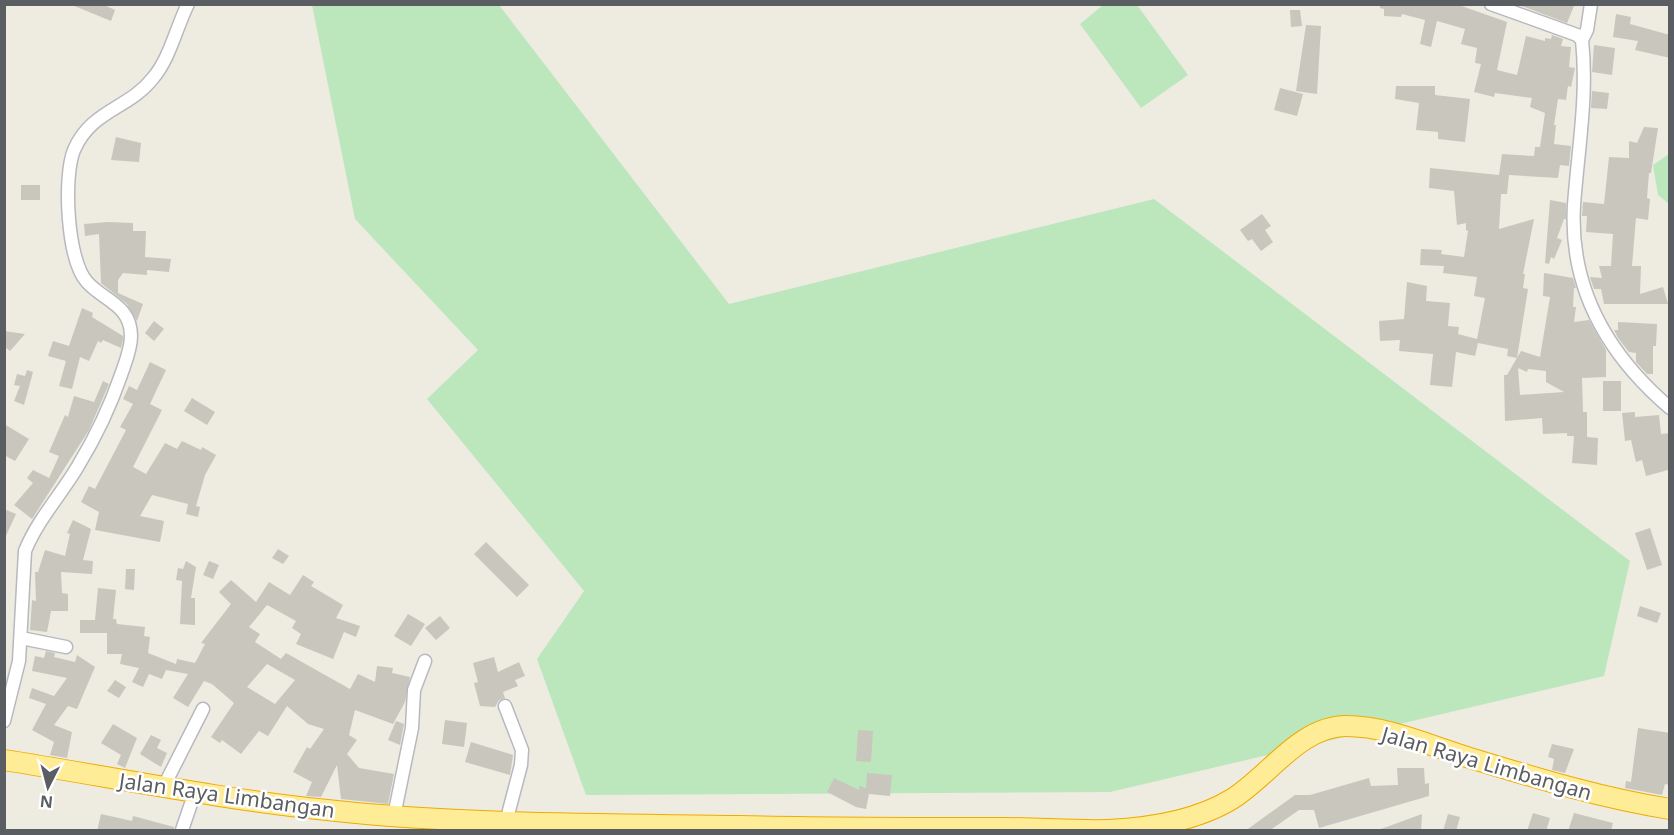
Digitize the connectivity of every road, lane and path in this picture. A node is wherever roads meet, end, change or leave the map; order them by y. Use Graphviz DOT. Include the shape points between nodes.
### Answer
graph roads {
  1 [pos="188,4"];
  2 [pos="1491,4"];
  3 [pos="1591,4"];
  4 [pos="1582,40"];
  5 [pos="1670,408"];
  6 [pos="21,638"];
  7 [pos="66,647"];
  8 [pos="425,661"];
  9 [pos="505,706"];
  10 [pos="203,709"];
  11 [pos="4,721"];
  12 [pos="4,760"];
  13 [pos="163,788"];
  14 [pos="195,792"];
  15 [pos="1670,808"];
  16 [pos="394,816"];
  17 [pos="506,822"];
  18 [pos="182,831"];
  1 -- 6 [label="street" via="153,78 129,100 97,118 74,150 69,194 72,246 78,268 88,283 127,316 131,337 121,374 99,426 25,551"];
  2 -- 4 [label="street"];
  3 -- 4 [label="street"];
  4 -- 5 [label="street" via="1583,87 1574,205 1576,261 1588,302 1616,352 1642,384"];
  6 -- 7 [label="street"];
  6 -- 11 [label="street"];
  8 -- 16 [label="street" via="414,690 412,728"];
  9 -- 17 [label="street" via="522,750"];
  10 -- 13 [label="street"];
  12 -- 13 [label="highway, Jalan Raya Limbangan"];
  13 -- 14 [label="highway, Jalan Raya Limbangan"];
  14 -- 16 [label="highway, Jalan Raya Limbangan"];
  14 -- 18 [label="street"];
  15 -- 17 [label="highway, Jalan Raya Limbangan" via="1618,801 1431,744 1377,730 1342,726 1317,733 1256,783 1207,812 1146,826 1110,830 876,829"];
  16 -- 17 [label="highway, Jalan Raya Limbangan"];
}
